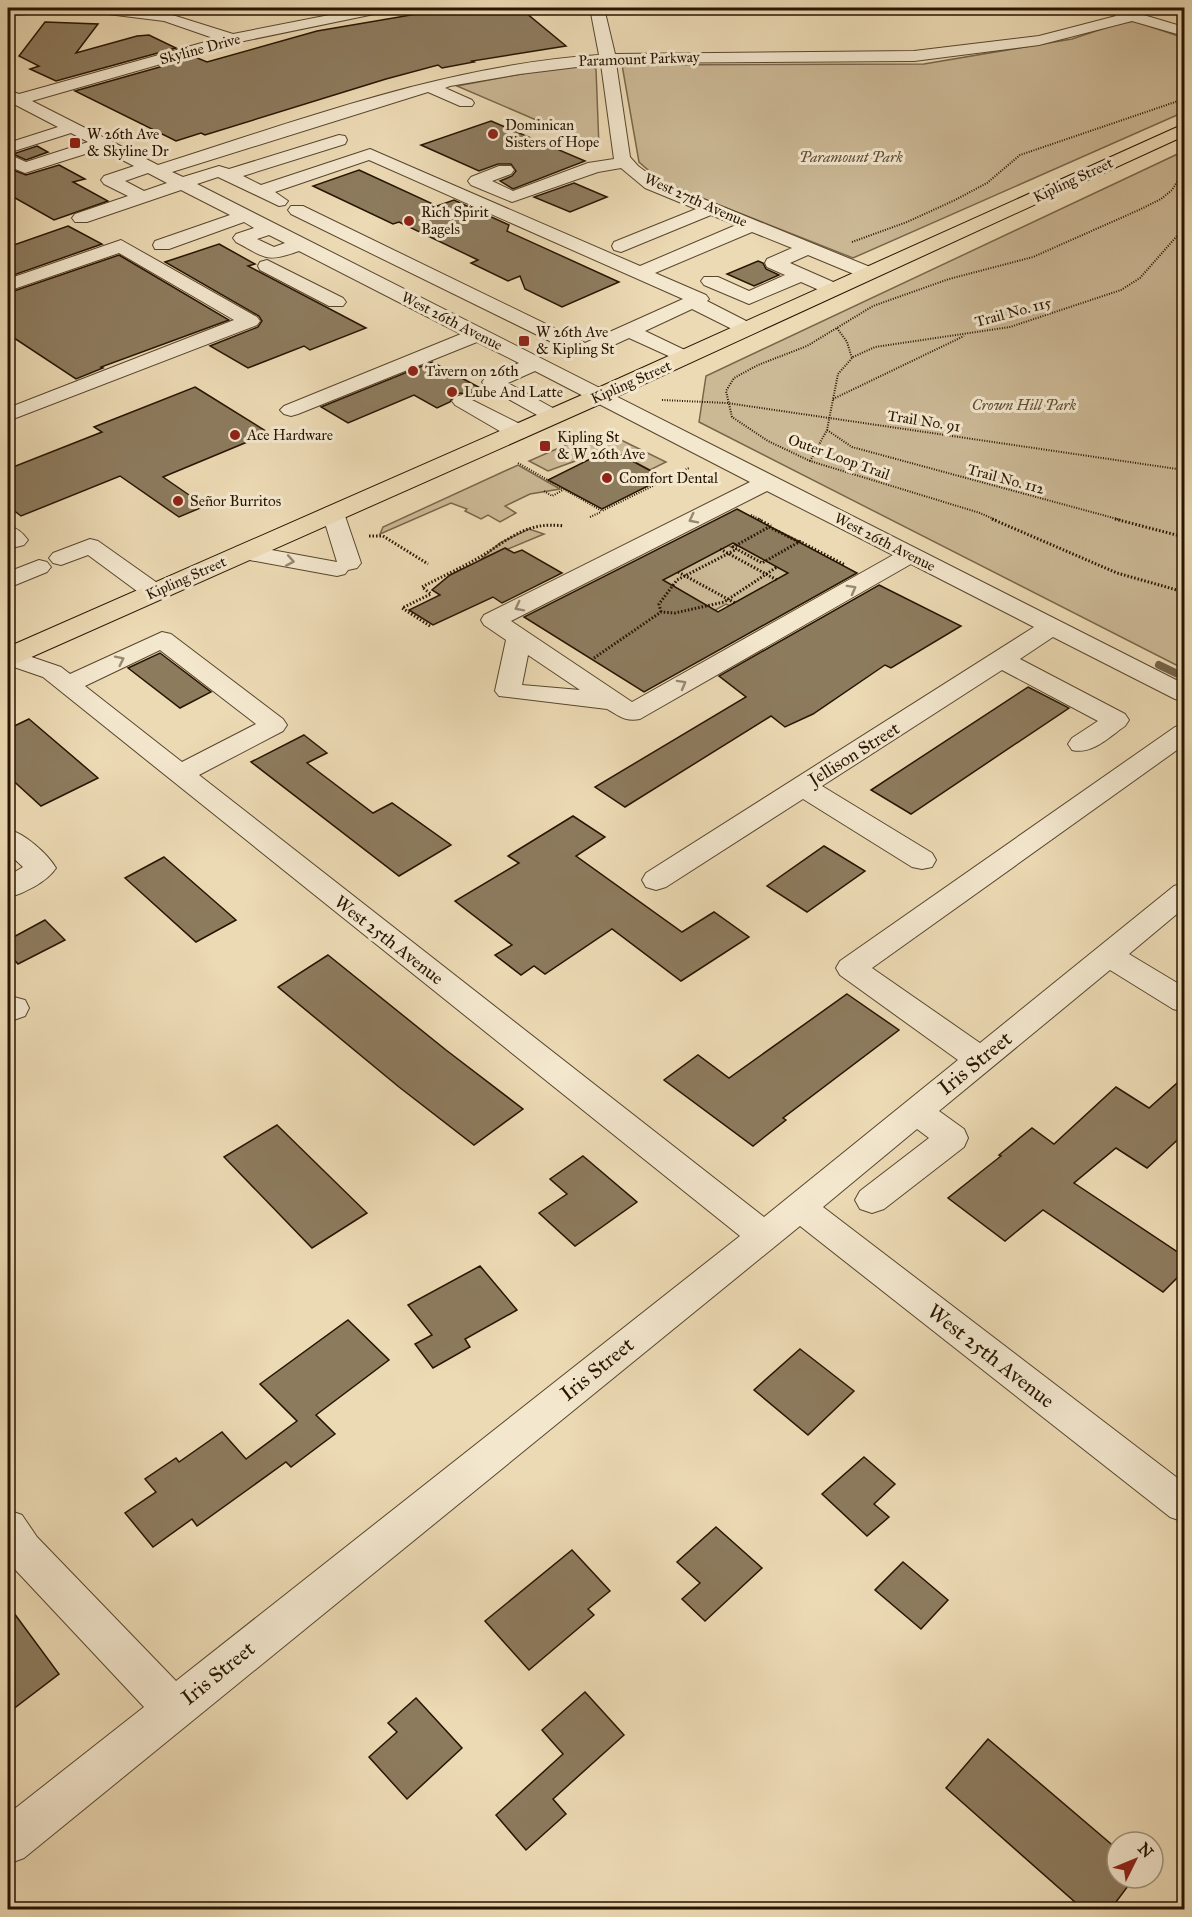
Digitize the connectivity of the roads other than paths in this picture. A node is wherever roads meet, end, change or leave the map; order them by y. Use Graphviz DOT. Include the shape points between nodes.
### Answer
graph roads {
  1 [pos="70,8"];
  2 [pos="82,8"];
  3 [pos="384,8"];
  4 [pos="597,8"];
  5 [pos="1104,8"];
  6 [pos="8,11"];
  7 [pos="1132,16"];
  8 [pos="1185,32"];
  9 [pos="232,39"];
  10 [pos="608,59"];
  11 [pos="429,87"];
  12 [pos="11,98"];
  13 [pos="466,103"];
  14 [pos="314,121"];
  15 [pos="71,128"];
  16 [pos="1185,129"];
  17 [pos="339,140"];
  18 [pos="102,143"];
  19 [pos="8,148"];
  20 [pos="370,154"];
  21 [pos="8,159"];
  22 [pos="625,162"];
  23 [pos="152,169"];
  24 [pos="505,170"];
  25 [pos="229,175"];
  26 [pos="181,183"];
  27 [pos="261,191"];
  28 [pos="143,197"];
  29 [pos="711,208"];
  30 [pos="297,210"];
  31 [pos="81,218"];
  32 [pos="258,222"];
  33 [pos="752,225"];
  34 [pos="300,244"];
  35 [pos="162,245"];
  36 [pos="621,246"];
  37 [pos="808,248"];
  38 [pos="267,266"];
  39 [pos="354,272"];
  40 [pos="639,273"];
  41 [pos="868,273"];
  42 [pos="800,275"];
  43 [pos="711,281"];
  44 [pos="8,285"];
  45 [pos="310,288"];
  46 [pos="833,289"];
  47 [pos="336,302"];
  48 [pos="693,302"];
  49 [pos="502,311"];
  50 [pos="747,329"];
  51 [pos="470,331"];
  52 [pos="628,331"];
  53 [pos="684,357"];
  54 [pos="535,364"];
  55 [pos="599,396"];
  56 [pos="523,399"];
  57 [pos="462,401"];
  58 [pos="291,410"];
  59 [pos="8,415"];
  60 [pos="488,415"];
  61 [pos="553,417"];
  62 [pos="518,432"];
  63 [pos="767,482"];
  64 [pos="736,498"];
  65 [pos="333,513"];
  66 [pos="244,552"];
  67 [pos="910,555"];
  68 [pos="61,558"];
  69 [pos="39,567"];
  70 [pos="879,573"];
  71 [pos="8,581"];
  72 [pos="154,592"];
  73 [pos="1052,627"];
  74 [pos="519,638"];
  75 [pos="8,657"];
  76 [pos="1003,660"];
  77 [pos="67,685"];
  78 [pos="1185,694"];
  79 [pos="622,707"];
  80 [pos="1185,733"];
  81 [pos="1081,744"];
  82 [pos="179,774"];
  83 [pos="803,787"];
  84 [pos="8,838"];
  85 [pos="922,860"];
  86 [pos="656,880"];
  87 [pos="8,888"];
  88 [pos="1185,893"];
  89 [pos="1109,954"];
  90 [pos="1185,1001"];
  91 [pos="980,1059"];
  92 [pos="915,1111"];
  93 [pos="872,1200"];
  94 [pos="798,1206"];
  95 [pos="764,1236"];
  96 [pos="1185,1505"];
  97 [pos="8,1528"];
  98 [pos="174,1709"];
  99 [pos="8,1842"];
  1 -- 6 [label="street"];
  2 -- 9 [label="street" via="166,17"];
  3 -- 9 [label="street, Skyline Drive"];
  4 -- 10 [label="street, West 27th Avenue"];
  5 -- 7 [label="street"];
  7 -- 8 [label="street"];
  7 -- 10 [label="street, Paramount Parkway" via="1039,40 914,56"];
  9 -- 12 [label="street, Skyline Drive"];
  10 -- 11 [label="street, Paramount Parkway" via="520,69"];
  10 -- 22 [label="street, West 27th Avenue"];
  11 -- 13 [label="street"];
  11 -- 14 [label="street, Paramount Parkway"];
  12 -- 15 [label="street, West 26th Avenue"];
  14 -- 17 [label="street" via="343,134"];
  14 -- 23 [label="street, Paramount Parkway"];
  15 -- 18 [label="street, West 26th Avenue"];
  15 -- 19 [label="street"];
  16 -- 41 [label="main road, Kipling Street"];
  17 -- 20 [label="street"];
  17 -- 25 [label="street"];
  18 -- 21 [label="street" via="25,168"];
  18 -- 23 [label="street, West 26th Avenue"];
  20 -- 27 [label="street"];
  20 -- 40 [label="street"];
  22 -- 24 [label="street" via="594,167 512,197 477,181"];
  22 -- 29 [label="street, West 27th Avenue" via="651,184"];
  23 -- 26 [label="street, West 26th Avenue"];
  23 -- 28 [label="street, Paramount Parkway" via="110,180"];
  25 -- 26 [label="street" via="219,171"];
  25 -- 27 [label="street"];
  26 -- 28 [label="street"];
  26 -- 32 [label="street, West 26th Avenue"];
  27 -- 30 [label="street"];
  28 -- 31 [label="street"];
  29 -- 33 [label="street, West 27th Avenue"];
  29 -- 36 [label="street"];
  30 -- 32 [label="street"];
  30 -- 49 [label="street"];
  32 -- 34 [label="street, West 26th Avenue"];
  32 -- 34 [label="street" via="242,238 273,254"];
  32 -- 35 [label="street"];
  33 -- 37 [label="street, West 27th Avenue"];
  33 -- 40 [label="street"];
  34 -- 39 [label="street, West 26th Avenue"];
  37 -- 41 [label="street, West 27th Avenue"];
  37 -- 42 [label="street" via="774,263"];
  38 -- 45 [label="street"];
  39 -- 45 [label="street"];
  39 -- 51 [label="street, West 26th Avenue"];
  40 -- 48 [label="street" via="699,299"];
  41 -- 46 [label="main road, Kipling Street"];
  42 -- 43 [label="street" via="749,298"];
  42 -- 46 [label="street"];
  44 -- 59 [label="street" via="121,246 250,321"];
  45 -- 47 [label="street"];
  46 -- 50 [label="main road, Kipling Street"];
  48 -- 50 [label="street"];
  48 -- 52 [label="street"];
  49 -- 51 [label="street"];
  49 -- 52 [label="street" via="585,351"];
  50 -- 53 [label="main road, Kipling Street"];
  51 -- 54 [label="street, West 26th Avenue"];
  51 -- 58 [label="street"];
  52 -- 53 [label="street"];
  53 -- 55 [label="main road, Kipling Street"];
  54 -- 55 [label="street, West 26th Avenue"];
  54 -- 56 [label="street" via="492,382"];
  55 -- 61 [label="main road, Kipling Street"];
  55 -- 63 [label="street, West 26th Avenue"];
  56 -- 60 [label="street"];
  56 -- 61 [label="street"];
  57 -- 60 [label="street"];
  60 -- 62 [label="street"];
  61 -- 62 [label="main road, Kipling Street"];
  62 -- 65 [label="main road, Kipling Street"];
  63 -- 64 [label="street"];
  63 -- 67 [label="street, West 26th Avenue"];
  64 -- 70 [label="street"];
  64 -- 74 [label="street, one-way" via="493,620"];
  65 -- 66 [label="main road, Kipling Street"];
  66 -- 65 [label="street, one-way" via="343,566"];
  66 -- 72 [label="main road, Kipling Street"];
  67 -- 70 [label="street"];
  67 -- 73 [label="street, West 26th Avenue"];
  68 -- 72 [label="street" via="90,546"];
  69 -- 71 [label="street"];
  79 -- 70 [label="street, one-way"];
  72 -- 75 [label="main road, Kipling Street"];
  73 -- 76 [label="street, Jellison Street"];
  73 -- 78 [label="street, West 26th Avenue"];
  74 -- 79 [label="street"];
  74 -- 79 [label="street" via="508,691"];
  75 -- 77 [label="street, West 25th Avenue" via="52,672"];
  76 -- 81 [label="street" via="1116,720"];
  76 -- 83 [label="street, Jellison Street"];
  77 -- 82 [label="street, West 25th Avenue"];
  77 -- 82 [label="street, one-way" via="162,639 274,724"];
  80 -- 91 [label="street" via="851,968"];
  82 -- 95 [label="street, West 25th Avenue"];
  83 -- 85 [label="street"];
  83 -- 86 [label="street, Jellison Street"];
  84 -- 87 [label="street" via="42,868"];
  88 -- 89 [label="street, Iris Street"];
  89 -- 90 [label="street"];
  89 -- 91 [label="street, Iris Street"];
  91 -- 92 [label="street, Iris Street"];
  92 -- 93 [label="street" via="952,1138"];
  92 -- 94 [label="street, Iris Street"];
  94 -- 95 [label="street, Iris Street"];
  94 -- 96 [label="street, West 25th Avenue"];
  95 -- 98 [label="street, Iris Street"];
  97 -- 98 [label="street" via="23,1551"];
  98 -- 99 [label="street, Iris Street"];
}
